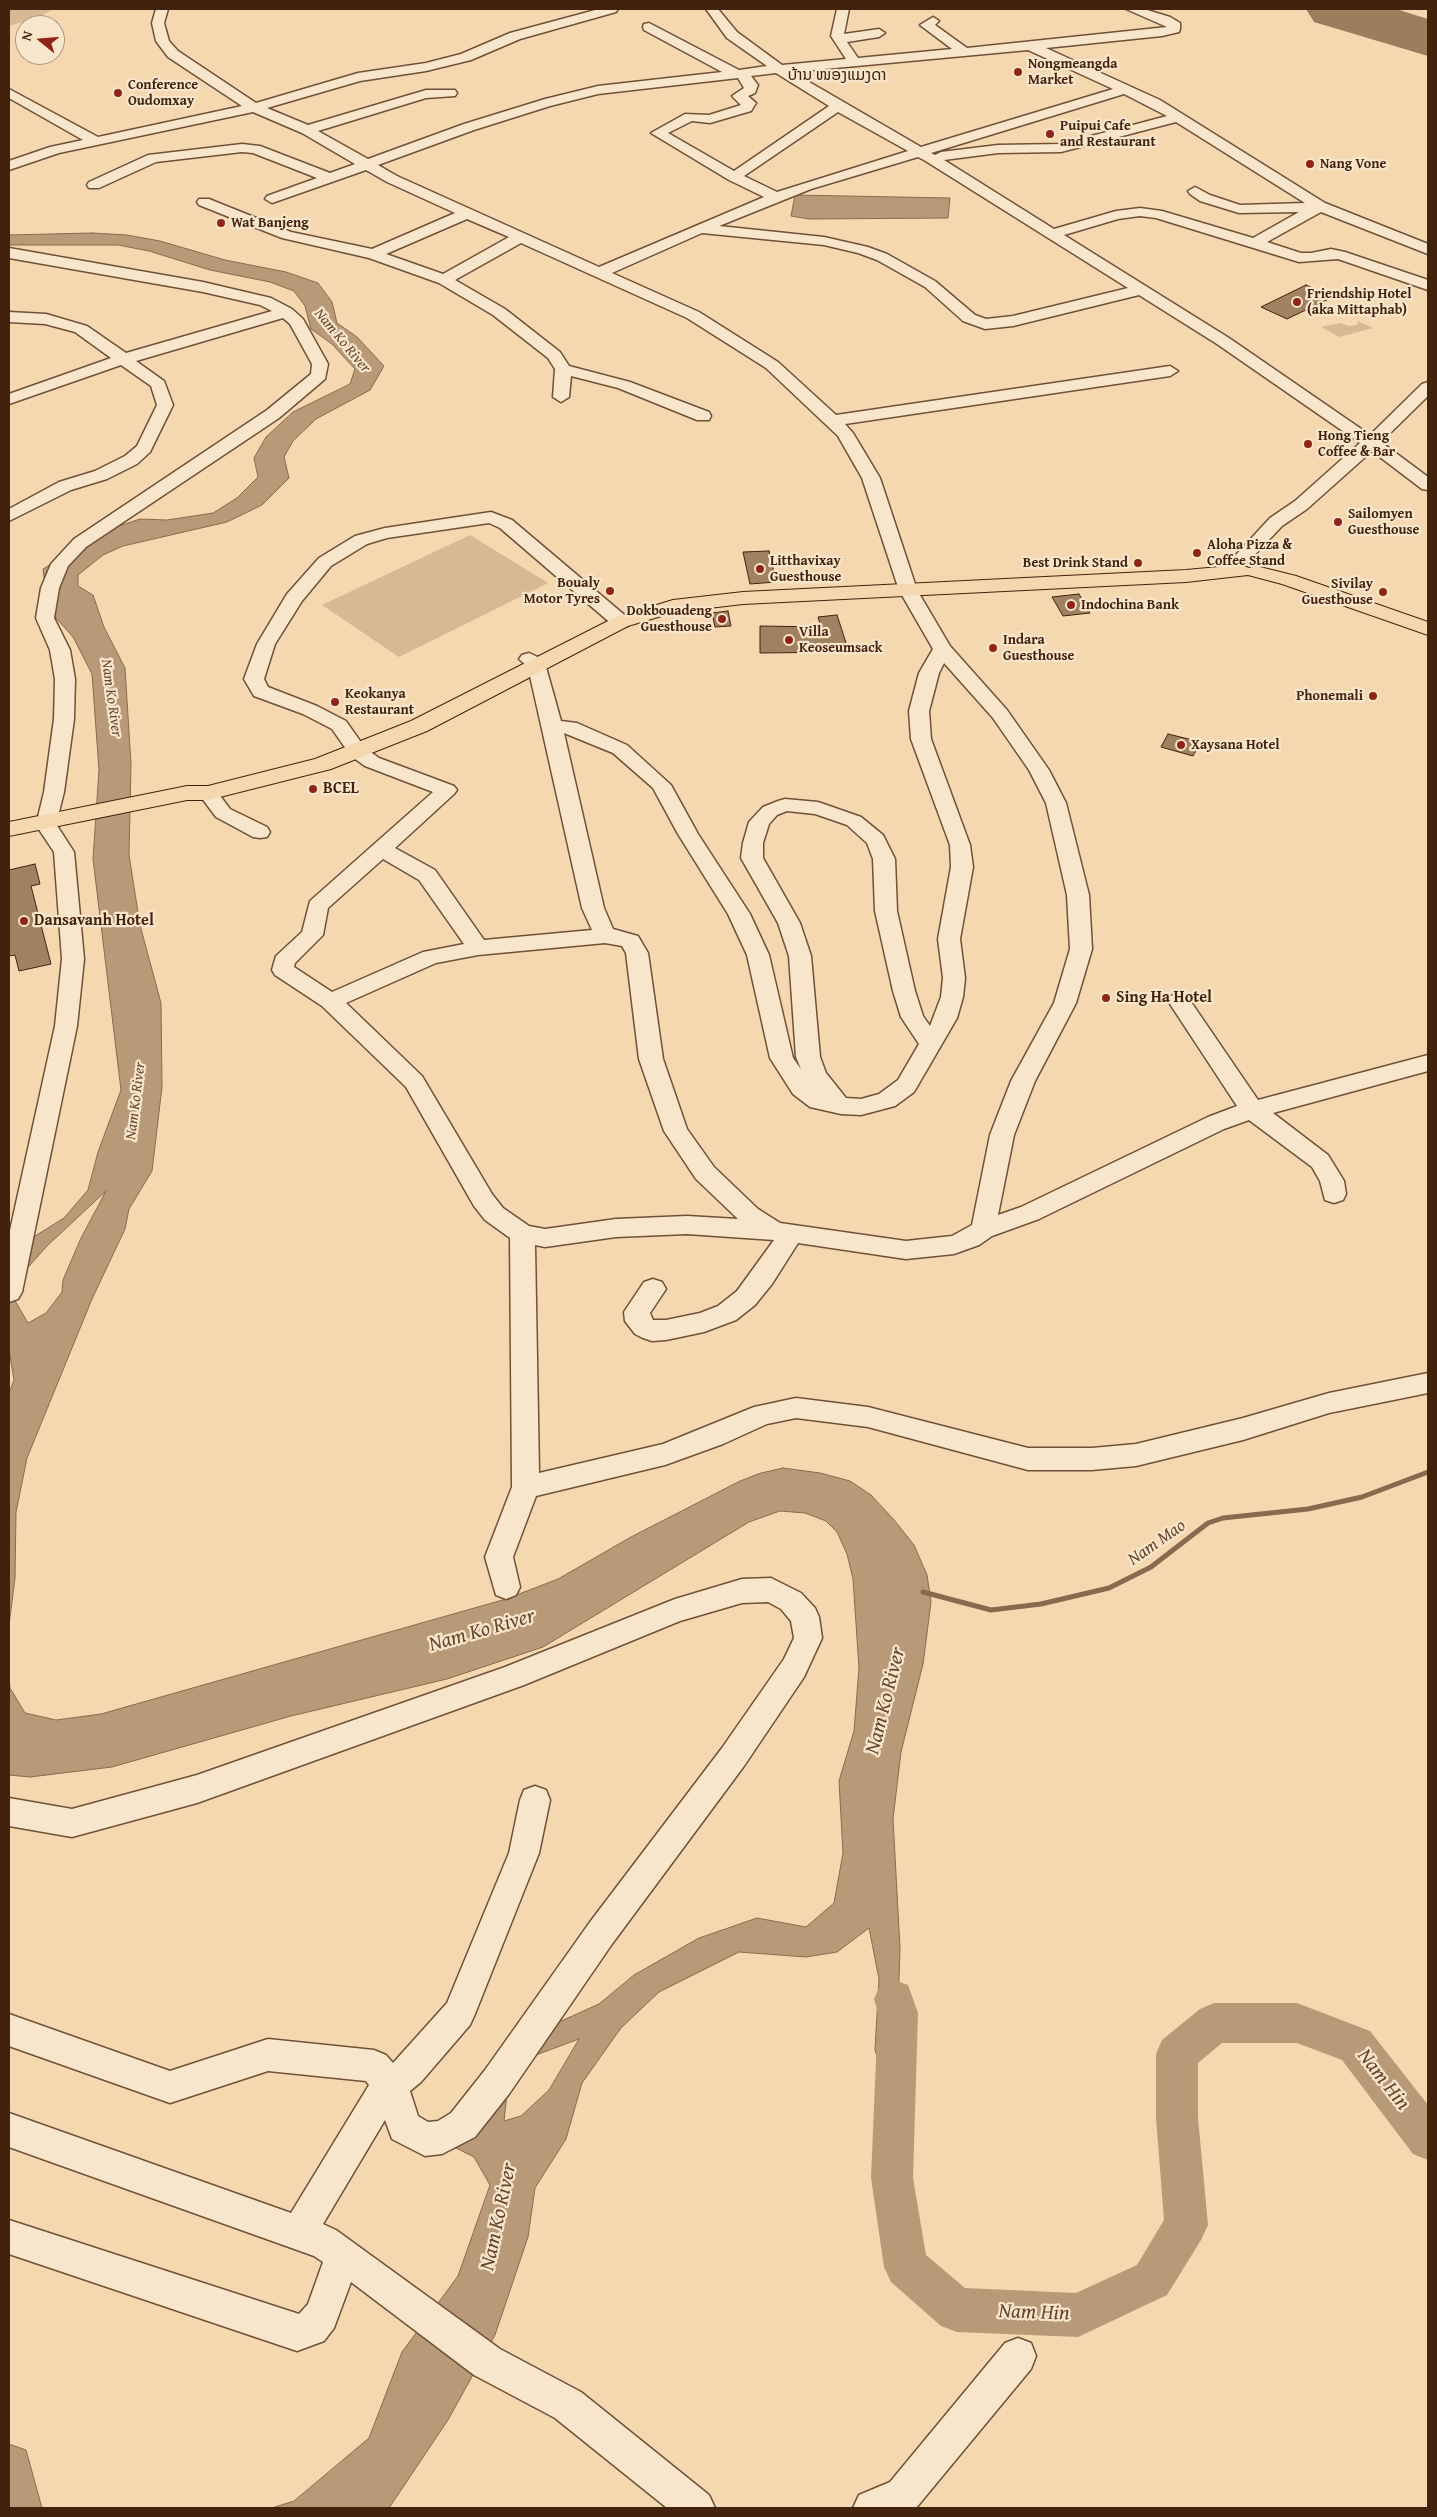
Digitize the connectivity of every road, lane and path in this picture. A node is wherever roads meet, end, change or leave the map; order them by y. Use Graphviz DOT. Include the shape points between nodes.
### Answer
graph roads {
  1 [pos="162,9"];
  2 [pos="612,9"];
  3 [pos="712,9"];
  4 [pos="843,9"];
  5 [pos="1132,9"];
  6 [pos="933,20"];
  7 [pos="649,27"];
  8 [pos="879,33"];
  9 [pos="838,39"];
  10 [pos="1030,46"];
  11 [pos="963,51"];
  12 [pos="466,57"];
  13 [pos="854,61"];
  14 [pos="778,69"];
  15 [pos="738,73"];
  16 [pos="1126,89"];
  17 [pos="450,92"];
  18 [pos="9,93"];
  19 [pos="9,102"];
  20 [pos="838,106"];
  21 [pos="254,108"];
  22 [pos="1180,117"];
  23 [pos="469,127"];
  24 [pos="307,130"];
  25 [pos="128,134"];
  26 [pos="88,143"];
  27 [pos="923,154"];
  28 [pos="153,158"];
  29 [pos="366,164"];
  30 [pos="9,166"];
  31 [pos="328,176"];
  32 [pos="734,177"];
  33 [pos="94,186"];
  34 [pos="1195,191"];
  35 [pos="776,197"];
  36 [pos="272,199"];
  37 [pos="204,202"];
  38 [pos="1320,206"];
  39 [pos="468,213"];
  40 [pos="700,228"];
  41 [pos="1053,234"];
  42 [pos="521,237"];
  43 [pos="1256,243"];
  44 [pos="1428,248"];
  45 [pos="9,253"];
  46 [pos="373,254"];
  47 [pos="601,272"];
  48 [pos="444,280"];
  49 [pos="1428,285"];
  50 [pos="1141,290"];
  51 [pos="286,312"];
  52 [pos="9,317"];
  53 [pos="124,359"];
  54 [pos="563,369"];
  55 [pos="1170,371"];
  56 [pos="1428,387"];
  57 [pos="561,397"];
  58 [pos="9,399"];
  59 [pos="703,416"];
  60 [pos="832,421"];
  61 [pos="1371,443"];
  62 [pos="1428,485"];
  63 [pos="9,516"];
  64 [pos="1250,564"];
  65 [pos="907,586"];
  66 [pos="617,619"];
  67 [pos="1428,619"];
  68 [pos="1428,629"];
  69 [pos="942,649"];
  70 [pos="532,662"];
  71 [pos="554,726"];
  72 [pos="355,748"];
  73 [pos="187,795"];
  74 [pos="47,821"];
  75 [pos="9,830"];
  76 [pos="260,832"];
  77 [pos="382,849"];
  78 [pos="605,936"];
  79 [pos="478,948"];
  80 [pos="330,1001"];
  81 [pos="1180,1001"];
  82 [pos="930,1043"];
  83 [pos="1428,1063"];
  84 [pos="841,1106"];
  85 [pos="1252,1110"];
  86 [pos="1334,1194"];
  87 [pos="983,1230"];
  88 [pos="783,1232"];
  89 [pos="522,1234"];
  90 [pos="653,1290"];
  91 [pos="9,1292"];
  92 [pos="1428,1384"];
  93 [pos="526,1487"];
  94 [pos="506,1587"];
  95 [pos="535,1800"];
  96 [pos="9,1812"];
  97 [pos="9,2030"];
  98 [pos="392,2085"];
  99 [pos="9,2130"];
  100 [pos="298,2233"];
  101 [pos="9,2237"];
  102 [pos="343,2256"];
  103 [pos="1018,2356"];
  104 [pos="696,2508"];
  105 [pos="872,2508"];
  1 -- 21 [label="street" via="158,23 162,41 172,54"];
  2 -- 12 [label="street" via="515,36"];
  3 -- 14 [label="street" via="732,35"];
  4 -- 9 [label="street" via="836,32"];
  5 -- 10 [label="street" via="1176,26 1162,32"];
  6 -- 11 [label="street" via="926,24"];
  7 -- 15 [label="street"];
  8 -- 9 [label="street"];
  9 -- 13 [label="street"];
  10 -- 11 [label="street"];
  10 -- 16 [label="street"];
  11 -- 13 [label="street"];
  12 -- 17 [label="street" via="454,75"];
  12 -- 21 [label="street" via="426,67 358,77"];
  13 -- 14 [label="street"];
  14 -- 15 [label="street"];
  14 -- 20 [label="street"];
  15 -- 23 [label="street" via="598,90"];
  15 -- 32 [label="street" via="751,85 750,90 739,96 749,103 746,108 710,119 690,117 658,133"];
  16 -- 22 [label="street"];
  16 -- 27 [label="street"];
  17 -- 23 [label="street" via="454,110"];
  17 -- 24 [label="street" via="391,103"];
  18 -- 26 [label="street"];
  19 -- 26 [label="street"];
  20 -- 27 [label="street"];
  20 -- 32 [label="street"];
  21 -- 24 [label="street"];
  21 -- 25 [label="street"];
  22 -- 27 [label="street" via="1060,148"];
  22 -- 38 [label="street"];
  23 -- 29 [label="street"];
  24 -- 29 [label="street"];
  25 -- 26 [label="street"];
  25 -- 28 [label="street"];
  26 -- 30 [label="street" via="55,150"];
  27 -- 35 [label="street"];
  27 -- 41 [label="street"];
  28 -- 31 [label="street" via="255,149"];
  28 -- 33 [label="street"];
  29 -- 31 [label="street"];
  29 -- 39 [label="street"];
  31 -- 36 [label="street"];
  32 -- 35 [label="street"];
  34 -- 38 [label="street" via="1204,198 1240,208"];
  35 -- 40 [label="street"];
  37 -- 46 [label="street" via="287,235"];
  38 -- 43 [label="street"];
  38 -- 44 [label="street"];
  39 -- 42 [label="street"];
  39 -- 46 [label="street"];
  40 -- 47 [label="street"];
  40 -- 50 [label="street" via="824,241 863,250 930,284 968,318 985,324 1014,321"];
  41 -- 43 [label="street" via="1116,215 1140,212"];
  41 -- 50 [label="street"];
  42 -- 47 [label="street"];
  42 -- 48 [label="street"];
  43 -- 49 [label="street" via="1299,257 1340,255"];
  45 -- 51 [label="street" via="212,289 265,301"];
  46 -- 48 [label="street"];
  47 -- 60 [label="street" via="693,315 734,339 772,366"];
  48 -- 54 [label="street" via="499,312 554,355"];
  50 -- 61 [label="street" via="1223,341"];
  51 -- 53 [label="street"];
  51 -- 74 [label="street" via="297,322 320,364 319,376 273,414 80,544 60,564 50,588 45,618 60,650 65,680 64,719"];
  52 -- 53 [label="street" via="46,319 81,329"];
  53 -- 58 [label="street"];
  53 -- 63 [label="street" via="158,384 165,405 144,448 131,460 101,475 66,486"];
  54 -- 57 [label="street"];
  54 -- 59 [label="street" via="624,385"];
  55 -- 60 [label="street"];
  56 -- 61 [label="street"];
  60 -- 65 [label="street" via="845,433 871,478"];
  61 -- 62 [label="street"];
  61 -- 64 [label="street" via="1301,505"];
  64 -- 65 [label="highway" via="1185,573"];
  64 -- 67 [label="highway" via="1302,573 1331,588"];
  64 -- 68 [label="highway"];
  65 -- 66 [label="highway" via="702,601"];
  65 -- 69 [label="street"];
  66 -- 70 [label="highway"];
  66 -- 72 [label="street" via="506,524 491,517 385,533 347,547 324,562 294,598 266,644 254,679 261,692 339,724"];
  69 -- 82 [label="street" via="924,688 919,711 921,739 960,845 962,867 949,939 954,978 952,997 946,1018"];
  69 -- 87 [label="street" via="1000,714 1039,770 1056,803 1078,895 1081,949 1065,1003 1023,1081 1002,1135"];
  70 -- 71 [label="street"];
  70 -- 72 [label="highway" via="456,708"];
  71 -- 78 [label="street" via="593,908"];
  71 -- 84 [label="street" via="570,727 620,749 661,785 679,820 739,914 758,955 782,1058 801,1088 818,1101"];
  72 -- 73 [label="highway" via="284,776"];
  72 -- 77 [label="street" via="372,762 447,790"];
  73 -- 74 [label="highway"];
  73 -- 76 [label="street"];
  74 -- 75 [label="highway"];
  74 -- 91 [label="street" via="64,852 73,959 66,1026"];
  77 -- 79 [label="street" via="427,875"];
  77 -- 80 [label="street" via="318,906 312,935 282,966 282,970"];
  78 -- 79 [label="street"];
  78 -- 88 [label="street" via="630,941 637,953 651,1058 676,1131 705,1173 749,1215"];
  79 -- 80 [label="street" via="431,957"];
  80 -- 89 [label="street" via="414,1082 483,1200 494,1214"];
  81 -- 85 [label="street"];
  82 -- 84 [label="street" via="906,1086 887,1100 861,1107"];
  82 -- 84 [label="street" via="912,1017 904,991 886,910 884,860 876,840 854,821 818,808 785,805 770,811 759,822 752,843 752,858 789,924 800,956 808,1057 815,1076"];
  83 -- 85 [label="street"];
  85 -- 86 [label="street" via="1320,1161 1332,1181"];
  85 -- 87 [label="street" via="1164,1146 1030,1213"];
  87 -- 88 [label="street" via="954,1245 906,1250"];
  88 -- 89 [label="street" via="687,1225 616,1228 545,1238"];
  88 -- 90 [label="street" via="763,1277 746,1298 727,1313 704,1322 652,1330 638,1321 637,1312"];
  89 -- 93 [label="street"];
  92 -- 93 [label="street" via="1328,1403 1243,1429 1136,1455 1092,1460 1028,1459 868,1417 796,1408 763,1414 665,1454"];
  93 -- 94 [label="street" via="499,1557"];
  95 -- 98 [label="street" via="524,1853 459,2014 409,2071"];
  96 -- 98 [label="street" via="72,1823 187,1792 514,1676 676,1611 742,1591 771,1590 791,1601 805,1617 808,1638 794,1668 733,1757 601,1933 464,2125 442,2137 425,2139 404,2127"];
  97 -- 98 [label="street" via="170,2087 268,2055 374,2066"];
  98 -- 100 [label="street" via="380,2097"];
  99 -- 100 [label="street"];
  100 -- 102 [label="street" via="324,2242"];
  101 -- 102 [label="street" via="297,2333 311,2328 321,2315"];
  102 -- 104 [label="street" via="487,2362 568,2405"];
  103 -- 105 [label="street" via="903,2495"];
}
